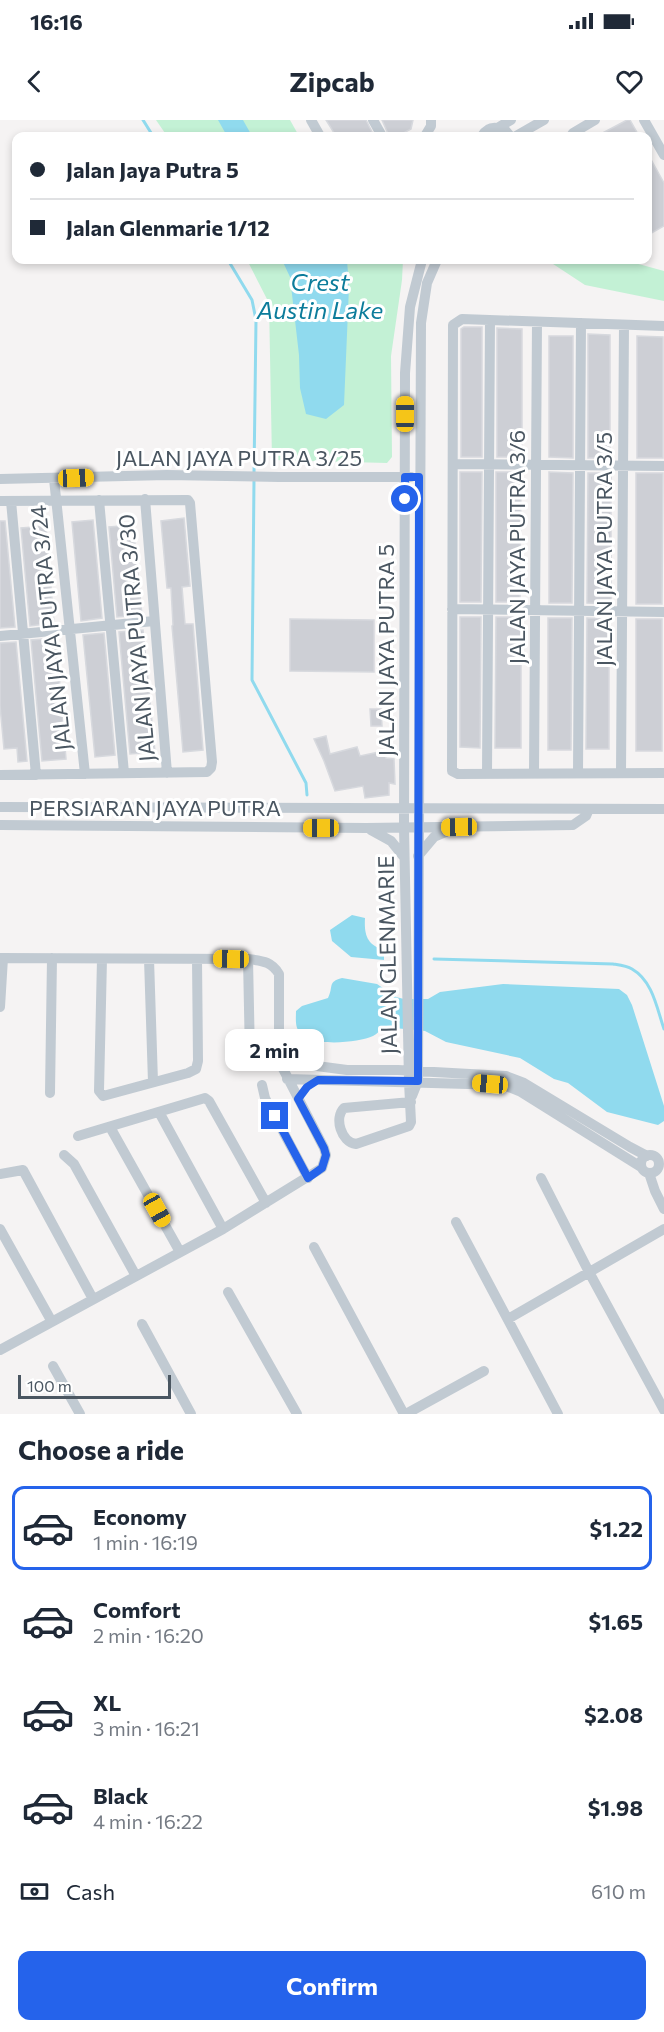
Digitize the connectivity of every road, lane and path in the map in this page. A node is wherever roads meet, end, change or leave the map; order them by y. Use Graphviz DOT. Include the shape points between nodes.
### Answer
graph roads {
  1 [pos="511,120"];
  2 [pos="544,120"];
  3 [pos="595,120"];
  4 [pos="499,128"];
  5 [pos="484,129"];
  6 [pos="506,132"];
  7 [pos="523,132"];
  8 [pos="575,132"];
  9 [pos="652,134"];
  10 [pos="664,155"];
  11 [pos="421,264"];
  12 [pos="435,264"];
  13 [pos="490,320"];
  14 [pos="537,322"];
  15 [pos="580,323"];
  16 [pos="624,325"];
  17 [pos="664,326"];
  18 [pos="453,464"];
  19 [pos="489,464"];
  20 [pos="536,465"];
  21 [pos="580,465"];
  22 [pos="623,466"];
  23 [pos="664,466"];
  24 [pos="405,477"];
  25 [pos="419,477"];
  26 [pos="0,479"];
  27 [pos="54,479"];
  28 [pos="56,500"];
  29 [pos="99,500"];
  30 [pos="145,500"];
  31 [pos="6,501"];
  32 [pos="452,609"];
  33 [pos="488,610"];
  34 [pos="535,610"];
  35 [pos="579,611"];
  36 [pos="622,611"];
  37 [pos="664,612"];
  38 [pos="154,621"];
  39 [pos="111,626"];
  40 [pos="70,630"];
  41 [pos="23,634"];
  42 [pos="0,636"];
  43 [pos="664,772"];
  44 [pos="124,773"];
  45 [pos="167,773"];
  46 [pos="534,773"];
  47 [pos="578,773"];
  48 [pos="621,773"];
  49 [pos="85,774"];
  50 [pos="488,774"];
  51 [pos="0,775"];
  52 [pos="36,775"];
  53 [pos="0,807"];
  54 [pos="589,808"];
  55 [pos="404,809"];
  56 [pos="418,809"];
  57 [pos="664,809"];
  58 [pos="0,825"];
  59 [pos="404,827"];
  60 [pos="418,827"];
  61 [pos="459,827"];
  62 [pos="366,828"];
  63 [pos="418,856"];
  64 [pos="404,857"];
  65 [pos="1,958"];
  66 [pos="52,958"];
  67 [pos="102,958"];
  68 [pos="149,959"];
  69 [pos="197,959"];
  70 [pos="248,959"];
  71 [pos="412,990"];
  72 [pos="0,1007"];
  73 [pos="250,1057"];
  74 [pos="279,1061"];
  75 [pos="346,1076"];
  76 [pos="413,1076"];
  77 [pos="287,1078"];
  78 [pos="318,1080"];
  79 [pos="153,1082"];
  80 [pos="262,1085"];
  81 [pos="50,1093"];
  82 [pos="298,1099"];
  83 [pos="411,1100"];
  84 [pos="159,1112"];
  85 [pos="580,1123"];
  86 [pos="110,1127"];
  87 [pos="78,1136"];
  88 [pos="64,1155"];
  89 [pos="647,1156"];
  90 [pos="661,1160"];
  91 [pos="645,1170"];
  92 [pos="0,1174"];
  93 [pos="308,1178"];
  94 [pos="542,1178"];
  95 [pos="266,1203"];
  96 [pos="664,1209"];
  97 [pos="456,1222"];
  98 [pos="0,1229"];
  99 [pos="223,1229"];
  100 [pos="664,1229"];
  101 [pos="314,1247"];
  102 [pos="180,1252"];
  103 [pos="589,1272"];
  104 [pos="136,1276"];
  105 [pos="228,1292"];
  106 [pos="93,1299"];
  107 [pos="508,1319"];
  108 [pos="52,1322"];
  109 [pos="142,1323"];
  110 [pos="0,1336"];
  111 [pos="3,1349"];
  112 [pos="53,1366"];
  113 [pos="484,1371"];
  114 [pos="664,1410"];
  115 [pos="80,1414"];
  116 [pos="191,1414"];
  117 [pos="297,1414"];
  118 [pos="405,1414"];
  119 [pos="558,1414"];
  1 -- 4 [label="street"];
  2 -- 7 [label="street"];
  3 -- 8 [label="street"];
  4 -- 5 [label="street"];
  4 -- 6 [label="street"];
  9 -- 10 [label="street"];
  11 -- 24 [label="street, JALAN JAYA PUTRA 5" via="410,307 405,373"];
  12 -- 25 [label="street, JALAN JAYA PUTRA 5" via="421,323"];
  13 -- 14 [label="street"];
  13 -- 18 [label="street" via="462,319 453,325"];
  13 -- 19 [label="street"];
  14 -- 15 [label="street"];
  14 -- 20 [label="street, JALAN JAYA PUTRA 3/6"];
  15 -- 16 [label="street"];
  15 -- 21 [label="street"];
  16 -- 17 [label="street"];
  16 -- 22 [label="street, JALAN JAYA PUTRA 3/5"];
  18 -- 19 [label="street"];
  18 -- 32 [label="street"];
  19 -- 20 [label="street"];
  19 -- 33 [label="street"];
  20 -- 21 [label="street"];
  20 -- 34 [label="street, JALAN JAYA PUTRA 3/6"];
  21 -- 22 [label="street"];
  21 -- 35 [label="street"];
  22 -- 23 [label="street"];
  22 -- 36 [label="street, JALAN JAYA PUTRA 3/5"];
  24 -- 25 [label="street, JALAN JAYA PUTRA 3/25"];
  24 -- 27 [label="street, JALAN JAYA PUTRA 3/25" via="167,475"];
  24 -- 55 [label="street, JALAN JAYA PUTRA 5"];
  25 -- 56 [label="street, JALAN JAYA PUTRA 5"];
  26 -- 27 [label="street, JALAN JAYA PUTRA 3/25"];
  27 -- 28 [label="street, JALAN JAYA PUTRA 3/24"];
  28 -- 29 [label="street, JALAN JAYA PUTRA 3/25"];
  28 -- 31 [label="street, JALAN JAYA PUTRA 3/25"];
  28 -- 40 [label="street, JALAN JAYA PUTRA 3/24"];
  29 -- 30 [label="street, JALAN JAYA PUTRA 3/25"];
  29 -- 39 [label="street"];
  30 -- 38 [label="street, JALAN JAYA PUTRA 3/30"];
  30 -- 45 [label="street, JALAN JAYA PUTRA 3/25" via="190,503 212,762 207,772"];
  31 -- 41 [label="street"];
  32 -- 33 [label="street"];
  32 -- 50 [label="street" via="452,771"];
  33 -- 34 [label="street"];
  33 -- 50 [label="street"];
  34 -- 35 [label="street"];
  34 -- 46 [label="street, JALAN JAYA PUTRA 3/6"];
  35 -- 36 [label="street"];
  35 -- 47 [label="street"];
  36 -- 37 [label="street"];
  36 -- 48 [label="street, JALAN JAYA PUTRA 3/5"];
  38 -- 39 [label="street"];
  38 -- 45 [label="street, JALAN JAYA PUTRA 3/30"];
  39 -- 40 [label="street"];
  39 -- 44 [label="street"];
  40 -- 41 [label="street"];
  40 -- 49 [label="street, JALAN JAYA PUTRA 3/24"];
  41 -- 42 [label="street"];
  41 -- 52 [label="street"];
  43 -- 48 [label="street"];
  44 -- 45 [label="street"];
  44 -- 49 [label="street"];
  46 -- 47 [label="street"];
  46 -- 50 [label="street"];
  47 -- 48 [label="street"];
  49 -- 52 [label="street"];
  51 -- 52 [label="street"];
  53 -- 55 [label="street, PERSIARAN JAYA PUTRA"];
  54 -- 56 [label="street, PERSIARAN JAYA PUTRA"];
  54 -- 57 [label="street, PERSIARAN JAYA PUTRA"];
  54 -- 61 [label="street, PERSIARAN JAYA PUTRA" via="586,816 573,825"];
  55 -- 56 [label="street, PERSIARAN JAYA PUTRA"];
  55 -- 59 [label="street, JALAN JAYA PUTRA 5"];
  56 -- 60 [label="street, JALAN JAYA PUTRA 5"];
  58 -- 62 [label="street, PERSIARAN JAYA PUTRA"];
  59 -- 60 [label="street, PERSIARAN JAYA PUTRA"];
  59 -- 62 [label="street, PERSIARAN JAYA PUTRA"];
  59 -- 64 [label="street, JALAN GLENMARIE"];
  60 -- 61 [label="street, PERSIARAN JAYA PUTRA"];
  60 -- 63 [label="street, JALAN GLENMARIE"];
  61 -- 63 [label="street" via="434,837"];
  62 -- 64 [label="street" via="392,841"];
  63 -- 71 [label="street, JALAN GLENMARIE"];
  64 -- 71 [label="street, JALAN GLENMARIE"];
  65 -- 66 [label="street"];
  65 -- 72 [label="street"];
  66 -- 67 [label="street"];
  66 -- 81 [label="street"];
  67 -- 68 [label="street"];
  67 -- 79 [label="street" via="99,1091 103,1096 110,1095"];
  68 -- 69 [label="street"];
  68 -- 79 [label="street"];
  69 -- 70 [label="street"];
  69 -- 79 [label="street" via="196,1069"];
  70 -- 73 [label="street"];
  70 -- 74 [label="street" via="266,961 279,974"];
  71 -- 76 [label="street, JALAN GLENMARIE"];
  74 -- 75 [label="street"];
  74 -- 77 [label="street"];
  75 -- 76 [label="street"];
  75 -- 78 [label="street"];
  76 -- 83 [label="street"];
  76 -- 85 [label="street" via="506,1076 524,1083"];
  77 -- 78 [label="street"];
  77 -- 82 [label="street"];
  78 -- 82 [label="street"];
  80 -- 93 [label="street" via="265,1098"];
  82 -- 93 [label="street" via="326,1155 322,1168"];
  83 -- 83 [label="street" via="344,1107 338,1122 347,1139 356,1144 409,1126"];
  84 -- 86 [label="street"];
  84 -- 95 [label="street" via="200,1098 209,1101"];
  84 -- 99 [label="street"];
  85 -- 89 [label="street"];
  85 -- 91 [label="street"];
  86 -- 87 [label="street"];
  86 -- 102 [label="street"];
  88 -- 104 [label="street" via="74,1164"];
  89 -- 90 [label="street"];
  89 -- 91 [label="street" via="643,1159"];
  90 -- 91 [label="street" via="657,1170"];
  91 -- 96 [label="street"];
  92 -- 106 [label="street" via="22,1170"];
  93 -- 95 [label="street"];
  94 -- 103 [label="street"];
  95 -- 99 [label="street"];
  97 -- 107 [label="street"];
  98 -- 108 [label="street"];
  99 -- 102 [label="street"];
  100 -- 103 [label="street"];
  101 -- 118 [label="street"];
  102 -- 104 [label="street"];
  103 -- 107 [label="street"];
  103 -- 114 [label="street"];
  104 -- 106 [label="street"];
  105 -- 117 [label="street"];
  106 -- 108 [label="street"];
  107 -- 119 [label="street"];
  108 -- 111 [label="street"];
  109 -- 116 [label="street"];
  110 -- 111 [label="street"];
  112 -- 115 [label="street"];
  113 -- 118 [label="street"];
}
